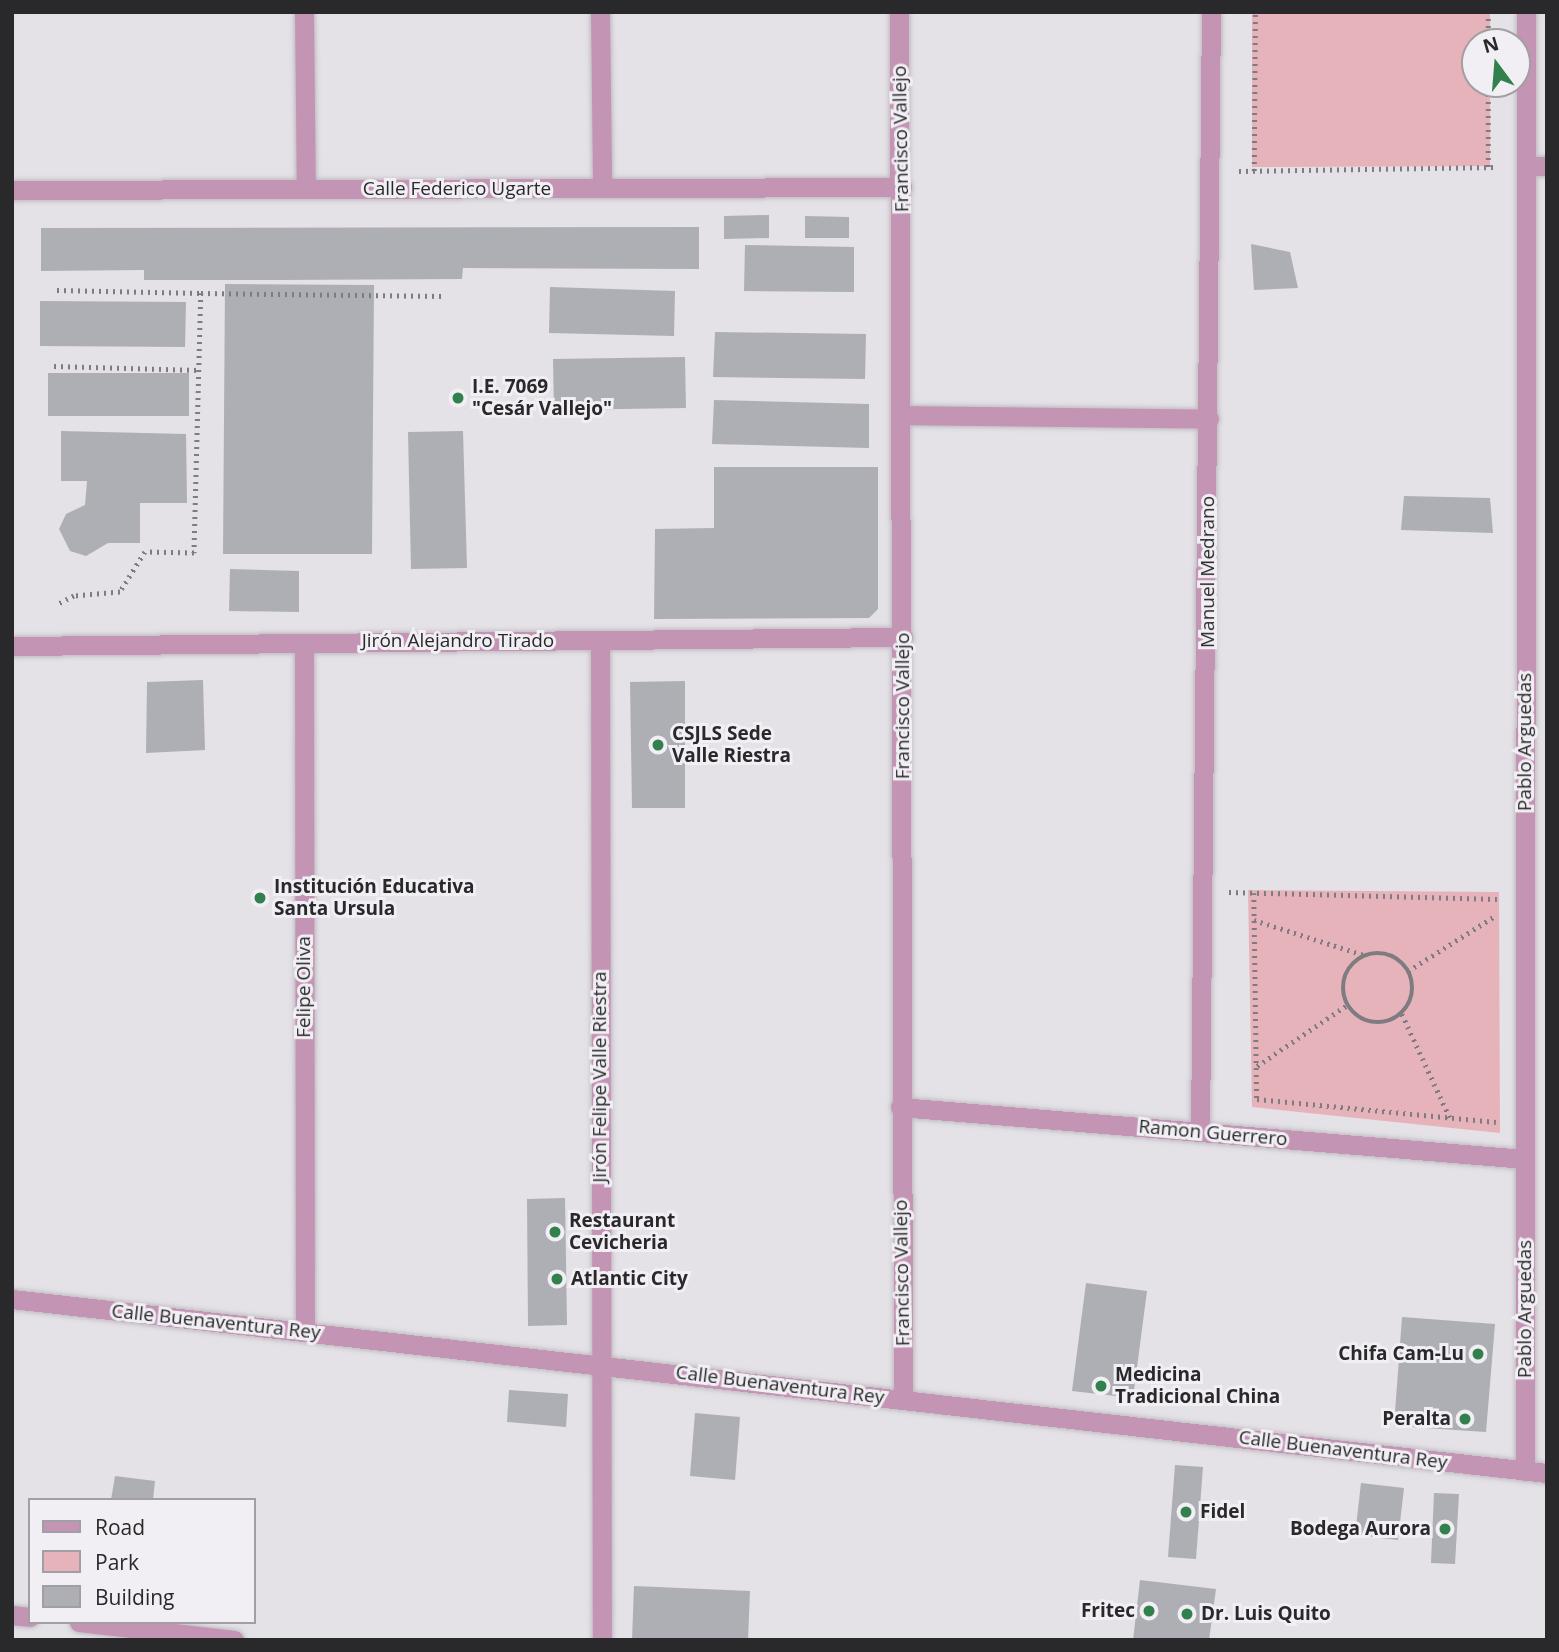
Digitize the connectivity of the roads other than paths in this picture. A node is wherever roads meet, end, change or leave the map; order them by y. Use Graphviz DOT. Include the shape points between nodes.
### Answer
graph roads {
  1 [pos="304,12"];
  2 [pos="600,12"];
  3 [pos="899,12"];
  4 [pos="1211,12"];
  5 [pos="1526,12"];
  6 [pos="1526,166"];
  7 [pos="1547,166"];
  8 [pos="901,187"];
  9 [pos="603,188"];
  10 [pos="306,189"];
  11 [pos="12,190"];
  12 [pos="902,415"];
  13 [pos="1209,419"];
  14 [pos="903,637"];
  15 [pos="600,640"];
  16 [pos="304,643"];
  17 [pos="12,646"];
  18 [pos="901,1107"];
  19 [pos="1200,1132"];
  20 [pos="1525,1158"];
  21 [pos="12,1299"];
  22 [pos="305,1332"];
  23 [pos="600,1364"];
  24 [pos="903,1400"];
  25 [pos="1525,1471"];
  26 [pos="1547,1473"];
  27 [pos="96,1624"];
  28 [pos="234,1640"];
  29 [pos="602,1640"];
  1 -- 10 [label="street"];
  2 -- 9 [label="street"];
  3 -- 8 [label="street, Francisco Vallejo"];
  4 -- 13 [label="street, Manuel Medrano"];
  5 -- 6 [label="street, Pablo Arguedas"];
  6 -- 7 [label="street"];
  6 -- 20 [label="street, Pablo Arguedas"];
  8 -- 9 [label="street, Calle Federico Ugarte"];
  8 -- 12 [label="street, Francisco Vallejo"];
  9 -- 10 [label="street, Calle Federico Ugarte"];
  10 -- 11 [label="street, Calle Federico Ugarte"];
  12 -- 13 [label="street"];
  12 -- 14 [label="street, Francisco Vallejo"];
  13 -- 19 [label="street, Manuel Medrano"];
  14 -- 15 [label="street, Jirón Alejandro Tirado"];
  14 -- 18 [label="street, Francisco Vallejo"];
  15 -- 16 [label="street, Jirón Alejandro Tirado"];
  15 -- 23 [label="street, Jirón Felipe Valle Riestra"];
  16 -- 17 [label="street, Jirón Alejandro Tirado"];
  16 -- 22 [label="street, Felipe Oliva"];
  18 -- 19 [label="street, Ramon Guerrero"];
  18 -- 24 [label="street, Francisco Vallejo"];
  19 -- 20 [label="street, Ramon Guerrero"];
  20 -- 25 [label="street, Pablo Arguedas"];
  21 -- 22 [label="street, Calle Buenaventura Rey"];
  22 -- 23 [label="street, Calle Buenaventura Rey"];
  23 -- 24 [label="street, Calle Buenaventura Rey"];
  23 -- 29 [label="street, Jirón Felipe Valle Riestra"];
  24 -- 25 [label="street, Calle Buenaventura Rey"];
  25 -- 26 [label="street, Calle Buenaventura Rey"];
  27 -- 28 [label="street"];
}
